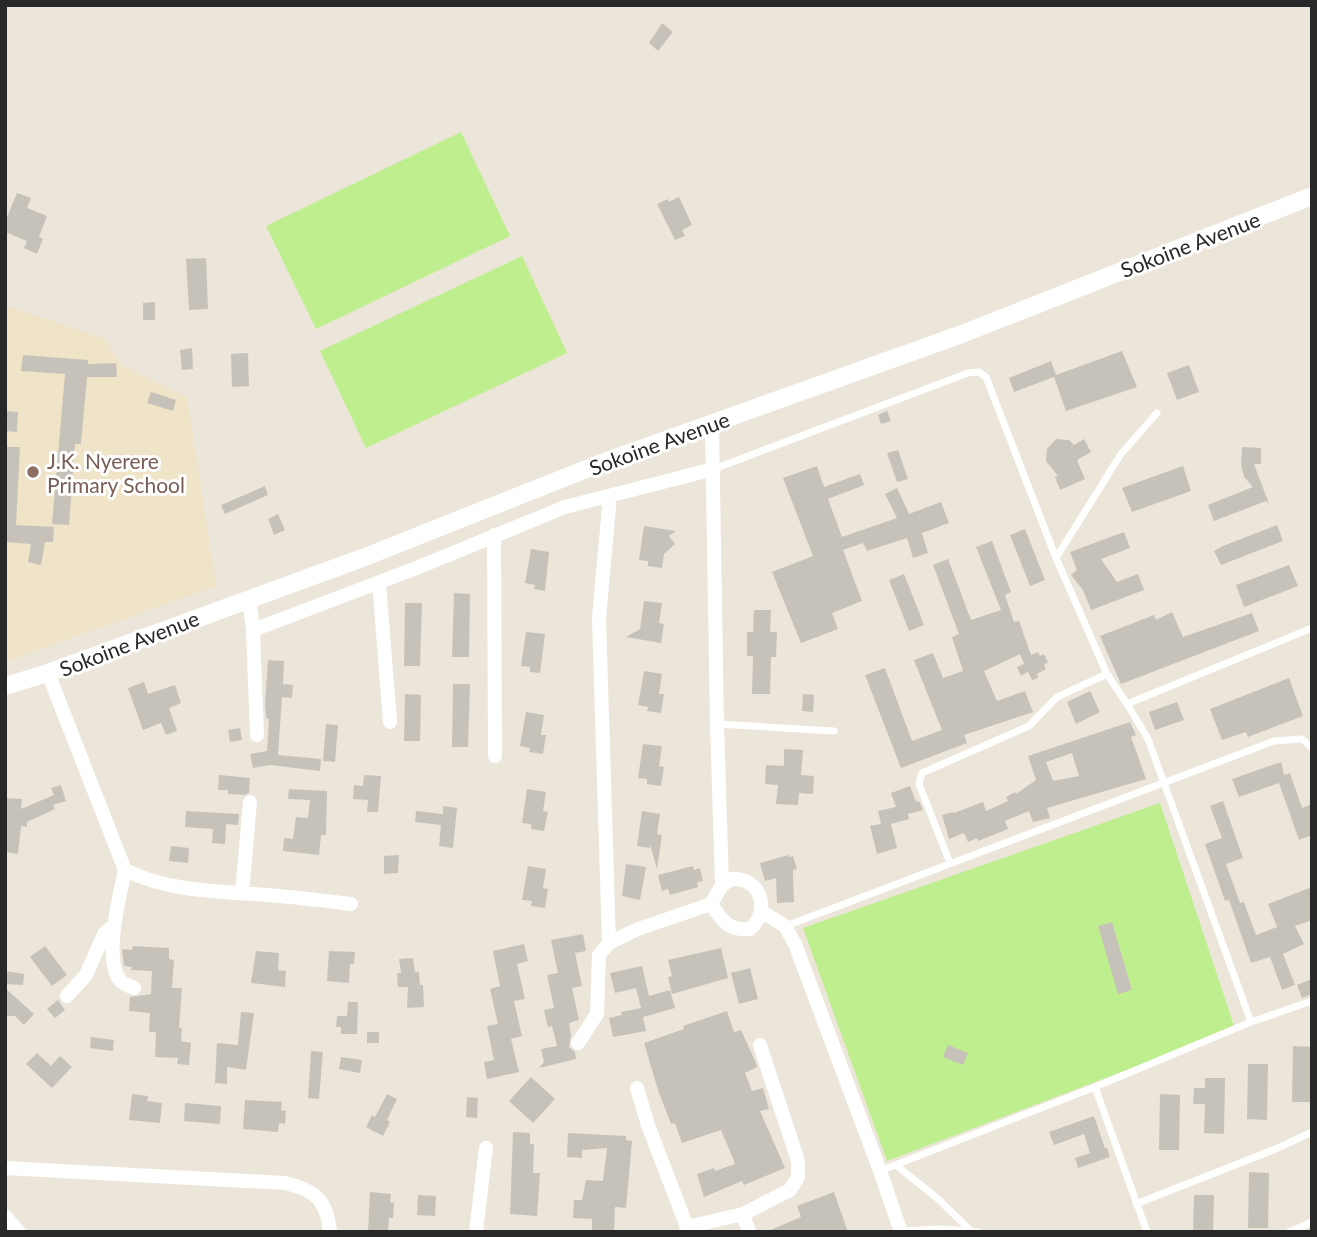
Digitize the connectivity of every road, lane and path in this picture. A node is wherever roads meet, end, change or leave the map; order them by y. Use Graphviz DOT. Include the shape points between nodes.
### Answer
graph roads {
  1 [pos="1312,196"];
  2 [pos="1157,413"];
  3 [pos="712,424"];
  4 [pos="714,469"];
  5 [pos="610,496"];
  6 [pos="494,535"];
  7 [pos="1056,558"];
  8 [pos="379,582"];
  9 [pos="249,598"];
  10 [pos="1312,628"];
  11 [pos="253,630"];
  12 [pos="48,673"];
  13 [pos="1107,674"];
  14 [pos="5,686"];
  15 [pos="1127,704"];
  16 [pos="390,722"];
  17 [pos="717,724"];
  18 [pos="834,731"];
  19 [pos="257,735"];
  20 [pos="1312,748"];
  21 [pos="495,756"];
  22 [pos="1163,781"];
  23 [pos="250,802"];
  24 [pos="721,849"];
  25 [pos="950,863"];
  26 [pos="125,870"];
  27 [pos="741,878"];
  28 [pos="722,885"];
  29 [pos="242,893"];
  30 [pos="351,904"];
  31 [pos="711,904"];
  32 [pos="762,912"];
  33 [pos="113,926"];
  34 [pos="785,926"];
  35 [pos="609,943"];
  36 [pos="134,988"];
  37 [pos="67,996"];
  38 [pos="1312,1001"];
  39 [pos="1251,1022"];
  40 [pos="578,1043"];
  41 [pos="760,1045"];
  42 [pos="1095,1087"];
  43 [pos="637,1088"];
  44 [pos="1312,1132"];
  45 [pos="486,1148"];
  46 [pos="896,1165"];
  47 [pos="5,1168"];
  48 [pos="880,1171"];
  49 [pos="1136,1204"];
  50 [pos="743,1214"];
  51 [pos="5,1216"];
  52 [pos="1312,1222"];
  53 [pos="687,1230"];
  54 [pos="974,1231"];
  55 [pos="19,1232"];
  56 [pos="330,1232"];
  57 [pos="476,1232"];
  58 [pos="749,1232"];
  59 [pos="901,1232"];
  60 [pos="1147,1232"];
  61 [pos="1289,1232"];
  1 -- 3 [label="street, Sokoine Avenue" via="962,334"];
  2 -- 7 [label="lane" via="1121,454"];
  3 -- 4 [label="street"];
  3 -- 9 [label="street, Sokoine Avenue"];
  4 -- 5 [label="street"];
  4 -- 7 [label="lane" via="906,394 979,372 995,396"];
  4 -- 17 [label="street"];
  5 -- 6 [label="street" via="565,507"];
  5 -- 35 [label="street" via="599,618"];
  6 -- 8 [label="street"];
  6 -- 21 [label="street"];
  7 -- 13 [label="lane"];
  8 -- 11 [label="street"];
  8 -- 16 [label="street"];
  9 -- 11 [label="street"];
  9 -- 12 [label="street, Sokoine Avenue"];
  10 -- 15 [label="lane"];
  11 -- 19 [label="street"];
  12 -- 14 [label="street, Sokoine Avenue"];
  12 -- 26 [label="street"];
  13 -- 15 [label="lane"];
  13 -- 25 [label="lane" via="1057,697 1029,726 922,773 919,784"];
  15 -- 22 [label="lane"];
  17 -- 18 [label="lane"];
  17 -- 24 [label="street"];
  20 -- 22 [label="lane" via="1302,739 1274,741"];
  22 -- 25 [label="lane"];
  22 -- 39 [label="lane"];
  23 -- 29 [label="street"];
  24 -- 27 [label="street"];
  24 -- 28 [label="street"];
  25 -- 34 [label="lane"];
  26 -- 29 [label="street" via="168,886"];
  26 -- 33 [label="street"];
  27 -- 28 [label="street"];
  27 -- 32 [label="street" via="756,890"];
  28 -- 31 [label="street"];
  29 -- 30 [label="street"];
  31 -- 32 [label="street" via="722,921 740,930 750,929"];
  31 -- 35 [label="street"];
  32 -- 34 [label="street"];
  33 -- 36 [label="street" via="114,970 121,982"];
  33 -- 37 [label="street" via="104,934 86,975"];
  34 -- 48 [label="street"];
  35 -- 40 [label="street" via="599,955 597,1014"];
  38 -- 39 [label="lane"];
  39 -- 42 [label="lane"];
  41 -- 50 [label="street" via="798,1161 798,1177 790,1190"];
  42 -- 46 [label="lane"];
  42 -- 49 [label="lane"];
  43 -- 53 [label="street"];
  44 -- 49 [label="lane"];
  45 -- 57 [label="street"];
  46 -- 48 [label="lane"];
  46 -- 54 [label="lane"];
  47 -- 56 [label="street" via="285,1183 304,1188 319,1199 327,1211"];
  48 -- 59 [label="street"];
  49 -- 60 [label="lane"];
  50 -- 53 [label="street"];
  50 -- 58 [label="street"];
  51 -- 55 [label="street"];
  52 -- 61 [label="lane"];
  54 -- 59 [label="lane"];
}
